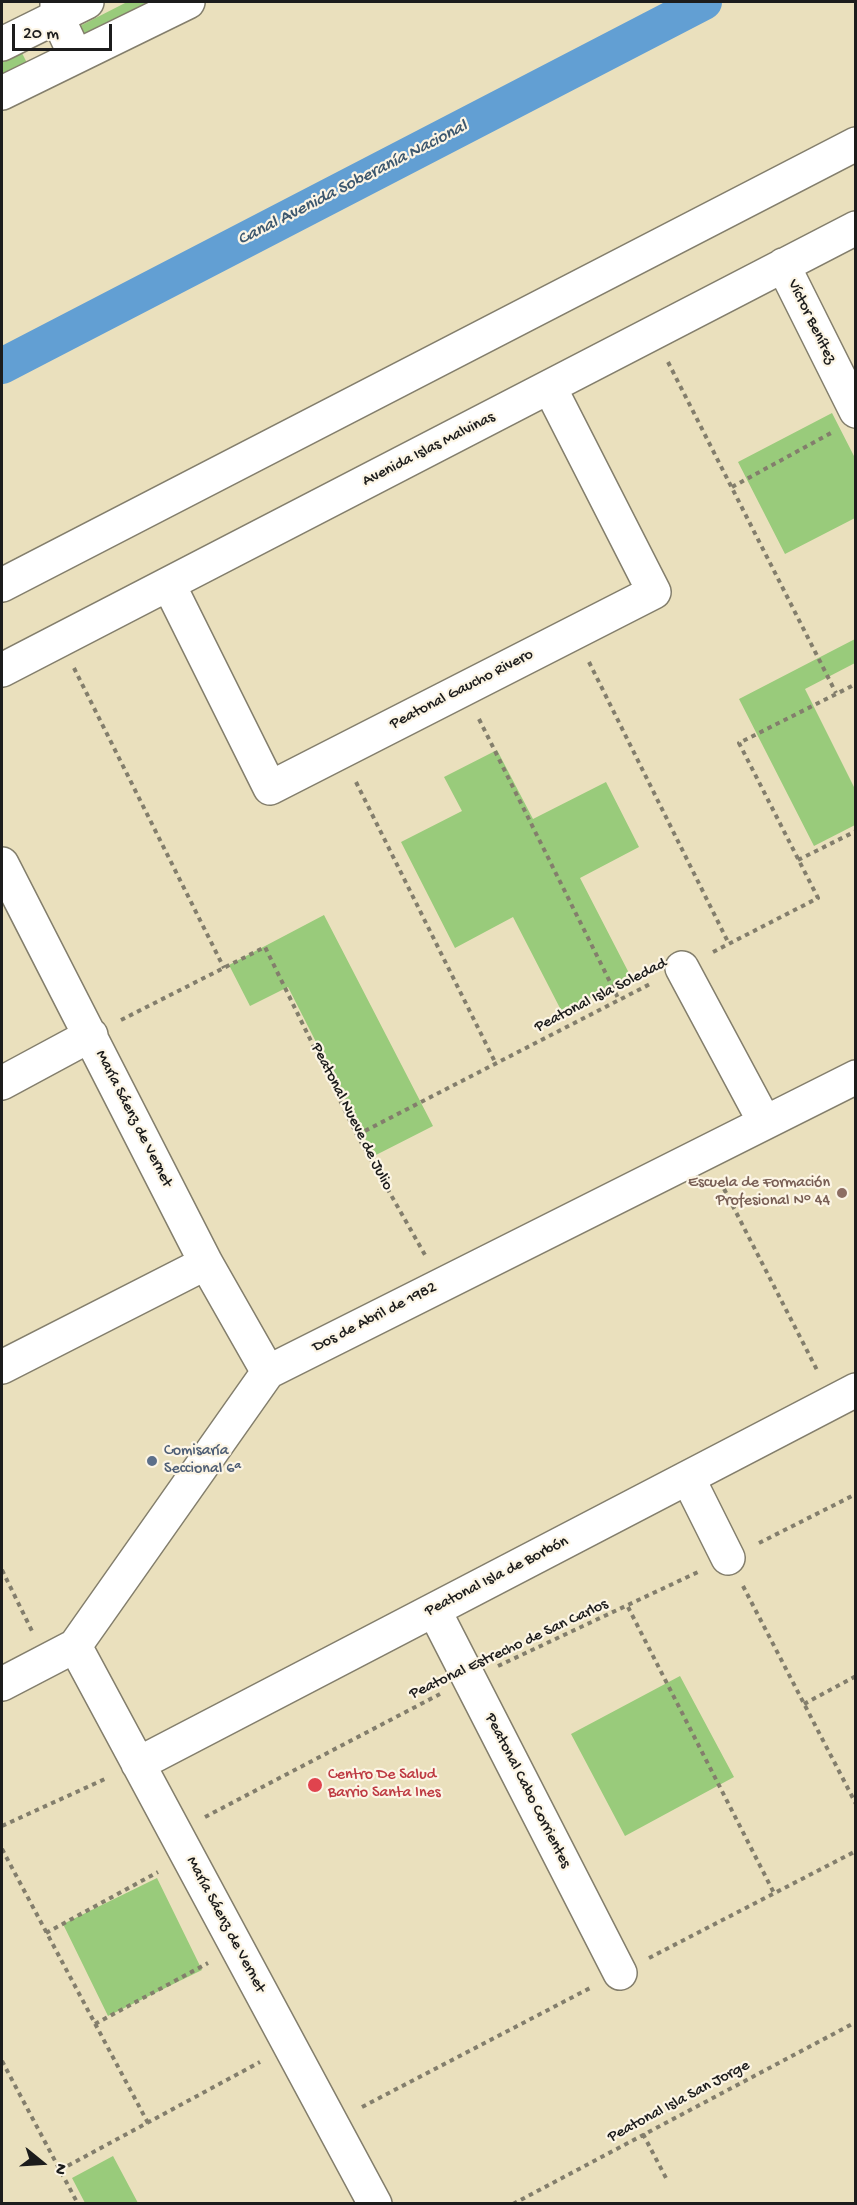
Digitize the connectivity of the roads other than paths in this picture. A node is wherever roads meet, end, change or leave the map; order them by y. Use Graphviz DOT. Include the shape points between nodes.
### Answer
graph roads {
  1 [pos="87,2"];
  2 [pos="188,2"];
  3 [pos="57,9"];
  4 [pos="2,44"];
  5 [pos="75,55"];
  6 [pos="2,93"];
  7 [pos="855,144"];
  8 [pos="855,228"];
  9 [pos="783,265"];
  10 [pos="550,388"];
  11 [pos="845,421"];
  12 [pos="2,585"];
  13 [pos="169,585"];
  14 [pos="2,670"];
  15 [pos="2,864"];
  16 [pos="682,968"];
  17 [pos="91,1035"];
  18 [pos="855,1077"];
  19 [pos="2,1083"];
  20 [pos="764,1121"];
  21 [pos="206,1263"];
  22 [pos="2,1367"];
  23 [pos="268,1372"];
  24 [pos="845,1396"];
  25 [pos="688,1478"];
  26 [pos="728,1558"];
  27 [pos="434,1610"];
  28 [pos="61,1654"];
  29 [pos="2,1684"];
  30 [pos="138,1764"];
  31 [pos="620,1973"];
  32 [pos="375,2204"];
  1 -- 3 [label="street"];
  2 -- 5 [label="street"];
  3 -- 4 [label="street"];
  3 -- 5 [label="street"];
  5 -- 6 [label="street"];
  7 -- 12 [label="street"];
  8 -- 9 [label="street, Avenida Islas Malvinas"];
  9 -- 10 [label="street, Avenida Islas Malvinas"];
  9 -- 11 [label="street, Víctor Benítez"];
  10 -- 13 [label="street, Avenida Islas Malvinas"];
  10 -- 13 [label="street, Peatonal Gaucho Rivero" via="654,592 270,788"];
  13 -- 14 [label="street, Avenida Islas Malvinas"];
  15 -- 17 [label="street, María Sáenz de Vernet"];
  16 -- 20 [label="street"];
  17 -- 19 [label="street"];
  17 -- 21 [label="street, María Sáenz de Vernet"];
  18 -- 20 [label="street, Dos de Abril de 1982"];
  20 -- 23 [label="street, Dos de Abril de 1982"];
  21 -- 22 [label="street"];
  21 -- 23 [label="street, María Sáenz de Vernet"];
  23 -- 28 [label="street, Dos de Abril de 1982"];
  24 -- 25 [label="street, Peatonal Isla de Borbón"];
  25 -- 26 [label="street"];
  25 -- 27 [label="street, Peatonal Isla de Borbón"];
  27 -- 30 [label="street, Peatonal Isla de Borbón"];
  27 -- 31 [label="street, Peatonal Cabo Corrientes"];
  28 -- 29 [label="street, Dos de Abril de 1982"];
  28 -- 30 [label="street, María Sáenz de Vernet"];
  30 -- 32 [label="street, María Sáenz de Vernet"];
}
